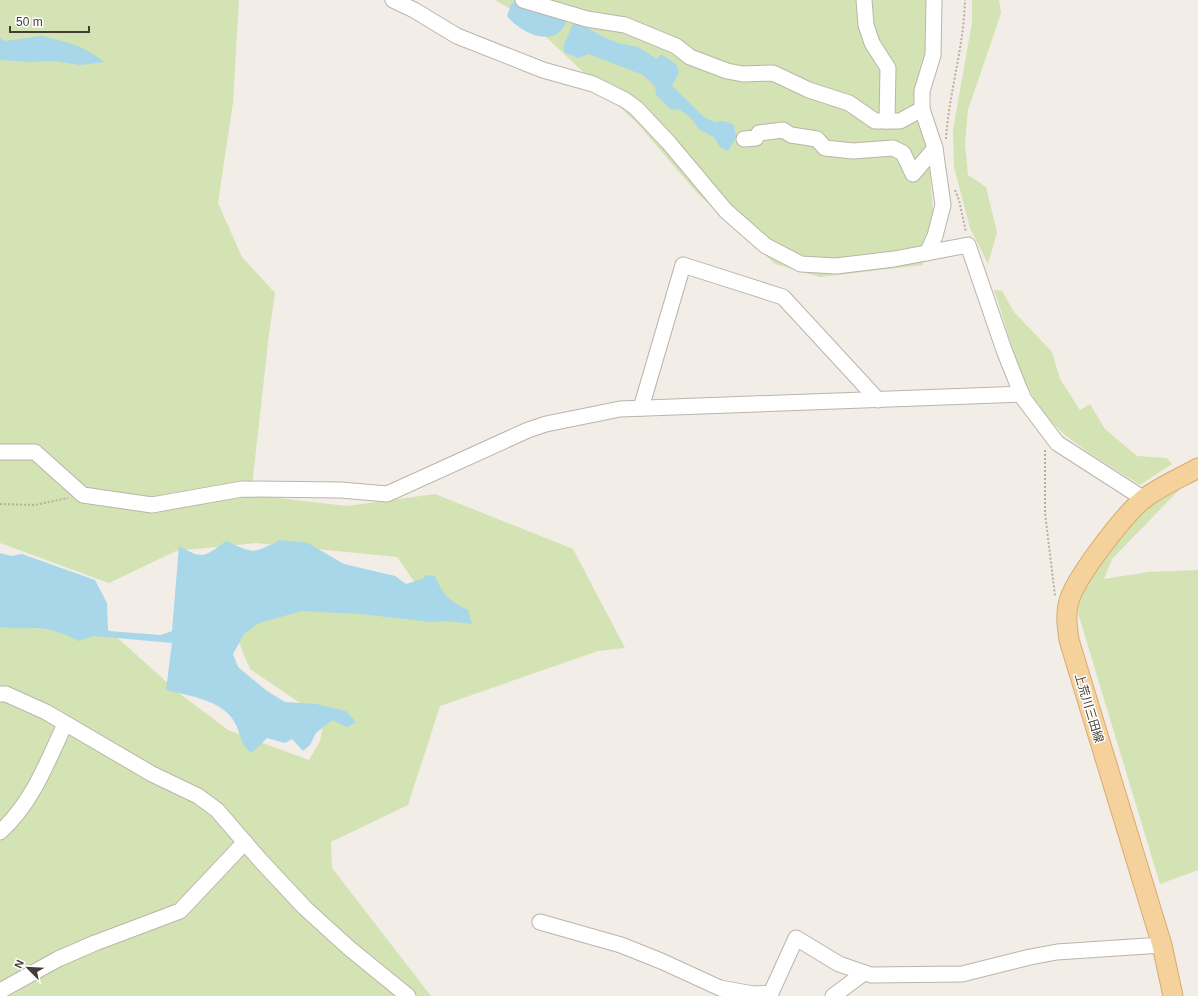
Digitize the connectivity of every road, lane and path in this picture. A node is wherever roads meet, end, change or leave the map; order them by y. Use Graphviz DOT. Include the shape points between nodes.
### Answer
graph roads {
  1 [pos="392,0"];
  2 [pos="523,0"];
  3 [pos="864,0"];
  4 [pos="934,0"];
  5 [pos="965,0"];
  6 [pos="922,109"];
  7 [pos="887,121"];
  8 [pos="744,140"];
  9 [pos="940,144"];
  10 [pos="953,188"];
  11 [pos="968,245"];
  12 [pos="927,253"];
  13 [pos="1022,394"];
  14 [pos="878,400"];
  15 [pos="640,408"];
  16 [pos="1046,428"];
  17 [pos="0,452"];
  18 [pos="1198,468"];
  19 [pos="83,495"];
  20 [pos="1144,499"];
  21 [pos="0,504"];
  22 [pos="1057,601"];
  23 [pos="0,694"];
  24 [pos="65,724"];
  25 [pos="0,832"];
  26 [pos="244,842"];
  27 [pos="540,922"];
  28 [pos="1162,945"];
  29 [pos="864,973"];
  30 [pos="0,992"];
  31 [pos="403,994"];
  32 [pos="833,996"];
  33 [pos="1173,996"];
  1 -- 12 [label="street" via="458,36 542,70 593,84 625,100 670,144 726,211 777,254 801,264 836,266"];
  2 -- 7 [label="street" via="586,19 624,25 676,46 690,57 727,71 743,74 773,73 809,90 849,103 875,121"];
  3 -- 7 [label="street" via="866,25 870,37 888,68"];
  4 -- 6 [label="street" via="933,54 922,91"];
  5 -- 9 [label="path" via="964,25"];
  6 -- 7 [label="street" via="900,122"];
  6 -- 9 [label="street"];
  8 -- 9 [label="street" via="756,138 759,133 784,130 791,135 817,138 825,148 853,151 893,148 902,153 913,174"];
  9 -- 12 [label="street" via="944,205"];
  10 -- 11 [label="path" via="959,200"];
  11 -- 12 [label="street"];
  11 -- 13 [label="street"];
  13 -- 14 [label="street"];
  13 -- 16 [label="street"];
  14 -- 15 [label="street"];
  14 -- 15 [label="street" via="783,297 683,265"];
  15 -- 19 [label="street" via="620,409 528,430 388,494 341,490 242,489 152,505"];
  16 -- 20 [label="street" via="1057,443"];
  16 -- 22 [label="path" via="1045,513"];
  17 -- 19 [label="street" via="35,452"];
  18 -- 20 [label="main road, 上荒川三田線"];
  19 -- 21 [label="path" via="35,505"];
  20 -- 28 [label="main road, 上荒川三田線" via="1079,577 1069,599 1067,618 1069,640"];
  23 -- 24 [label="street" via="6,694 46,712"];
  24 -- 25 [label="street" via="37,786 15,819"];
  24 -- 26 [label="street" via="152,774 198,796 217,810"];
  26 -- 30 [label="street" via="180,911 95,943"];
  26 -- 31 [label="street" via="305,908"];
  27 -- 29 [label="street" via="621,945 720,988 753,994 771,993 796,938 839,964"];
  28 -- 29 [label="street" via="1057,952 1030,956 962,974"];
  28 -- 33 [label="main road, 上荒川三田線"];
  29 -- 32 [label="street"];
}
